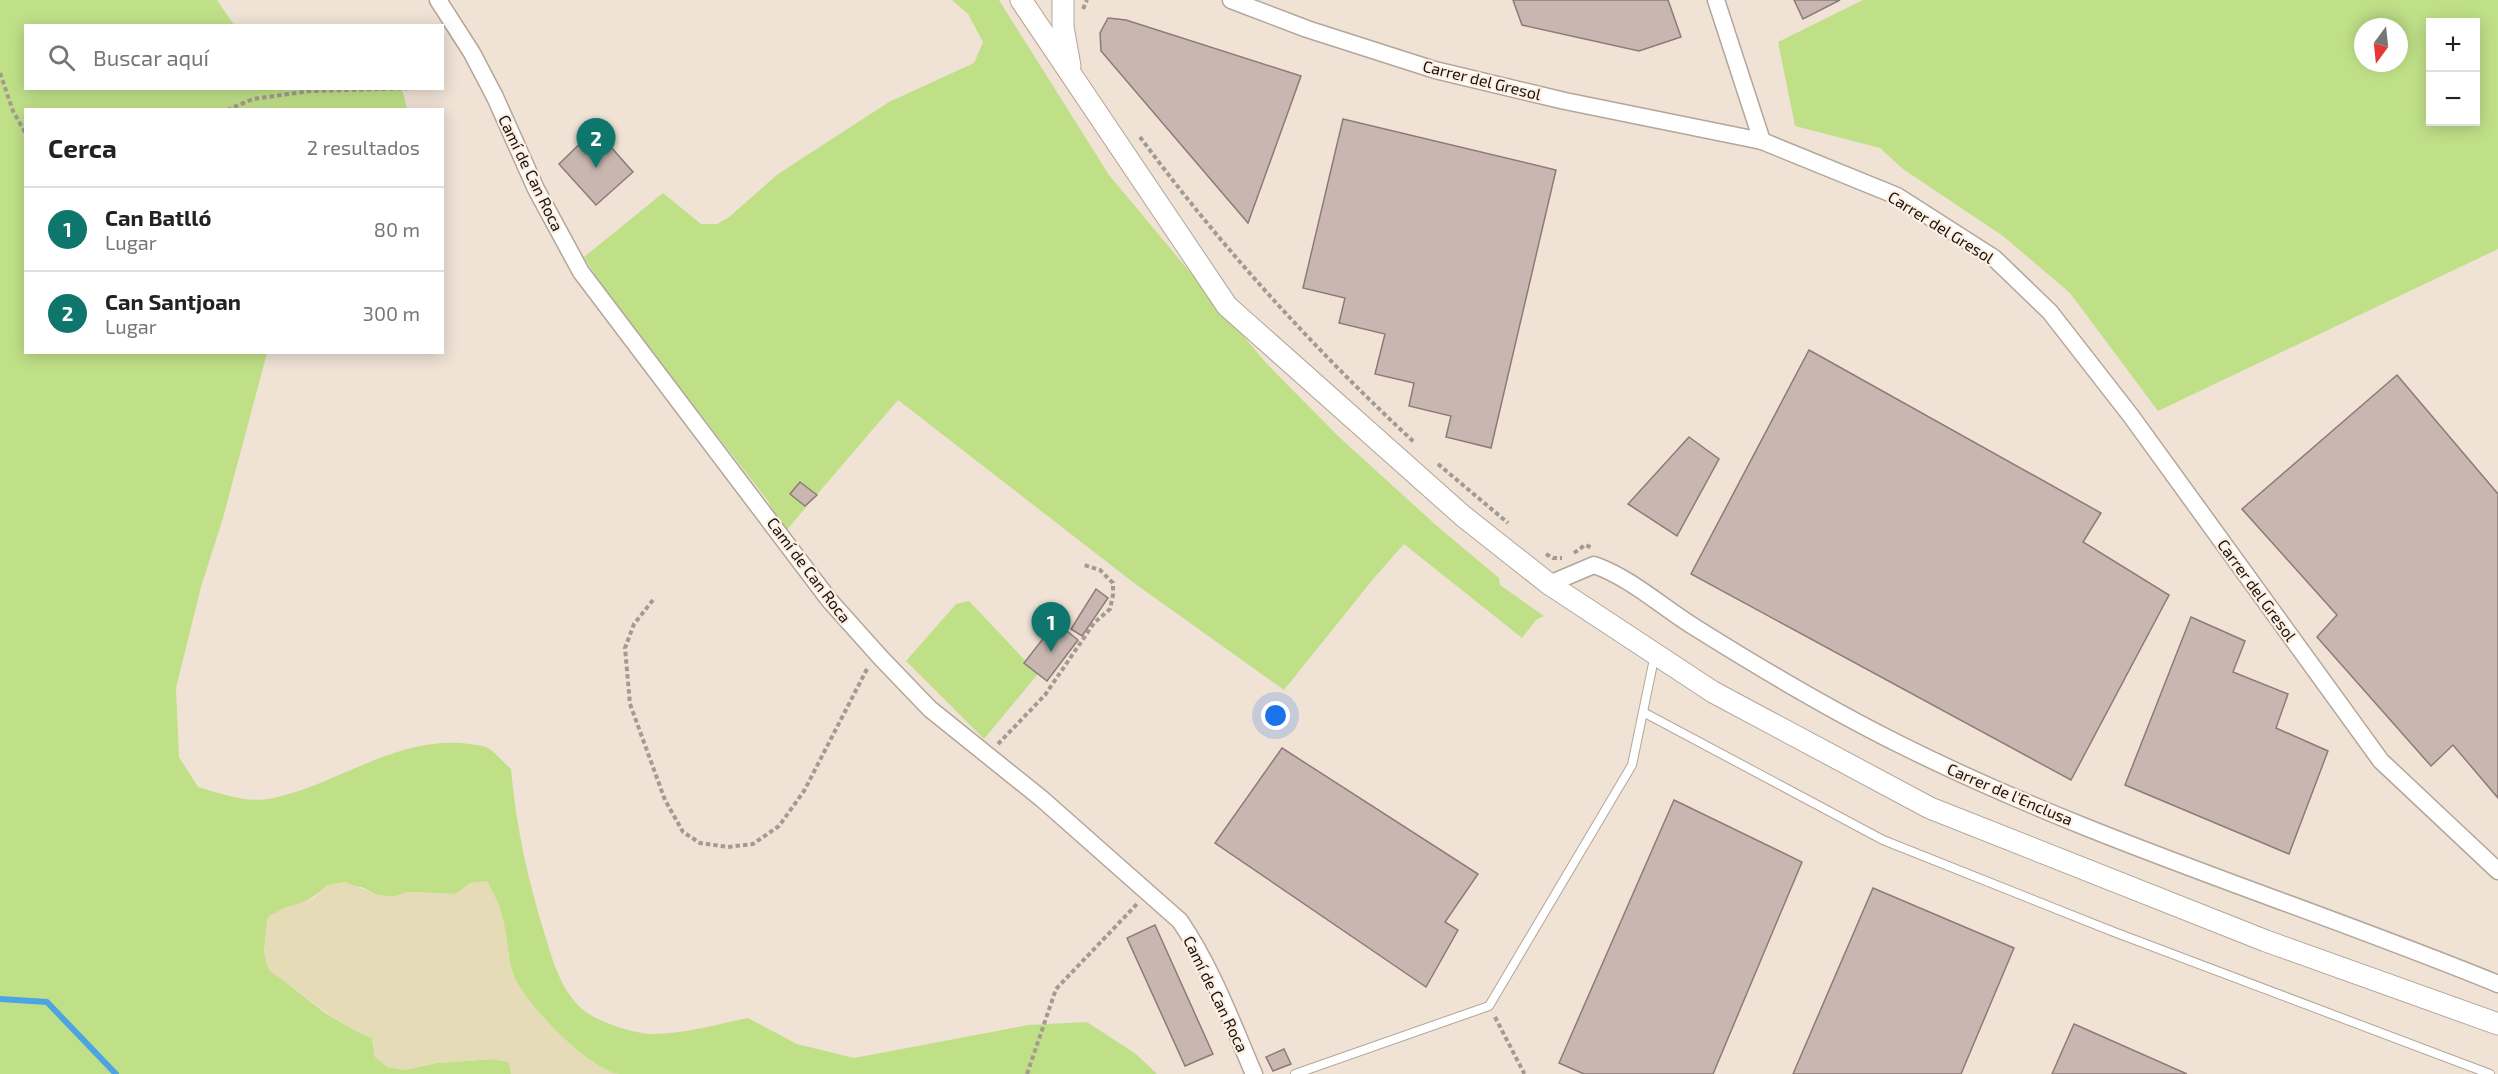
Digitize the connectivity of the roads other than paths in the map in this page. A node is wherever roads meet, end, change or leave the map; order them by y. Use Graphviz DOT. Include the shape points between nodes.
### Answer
graph roads {
  1 [pos="438,0"];
  2 [pos="1021,0"];
  3 [pos="1038,0"];
  4 [pos="1063,0"];
  5 [pos="1232,0"];
  6 [pos="1716,0"];
  7 [pos="1073,78"];
  8 [pos="1762,141"];
  9 [pos="1549,584"];
  10 [pos="1655,653"];
  11 [pos="1643,712"];
  12 [pos="2498,870"];
  13 [pos="2498,984"];
  14 [pos="2493,1025"];
  15 [pos="1254,1074"];
  16 [pos="1295,1074"];
  17 [pos="2490,1074"];
  1 -- 15 [label="street, Camí de Can Roca" via="472,53 536,189 581,272 808,573 880,658 930,709 1042,799 1180,921 1193,940"];
  2 -- 3 [label="street"];
  2 -- 7 [label="street"];
  4 -- 7 [label="street" via="1063,27"];
  5 -- 8 [label="street, Carrer del Gresol" via="1435,70"];
  6 -- 8 [label="street"];
  7 -- 9 [label="street" via="1227,306 1454,508"];
  8 -- 12 [label="street, Carrer del Gresol" via="1897,196 1994,258 2050,312 2131,416 2381,761"];
  9 -- 10 [label="street"];
  9 -- 13 [label="street, Carrer de l'Enclusa" via="1594,565 1614,572 1779,680 1901,745 1997,790"];
  10 -- 11 [label="lane"];
  10 -- 14 [label="street" via="1713,692 1930,808 2266,941"];
  11 -- 16 [label="lane" via="1632,765 1489,1006"];
  11 -- 17 [label="lane" via="1883,840"];
}
